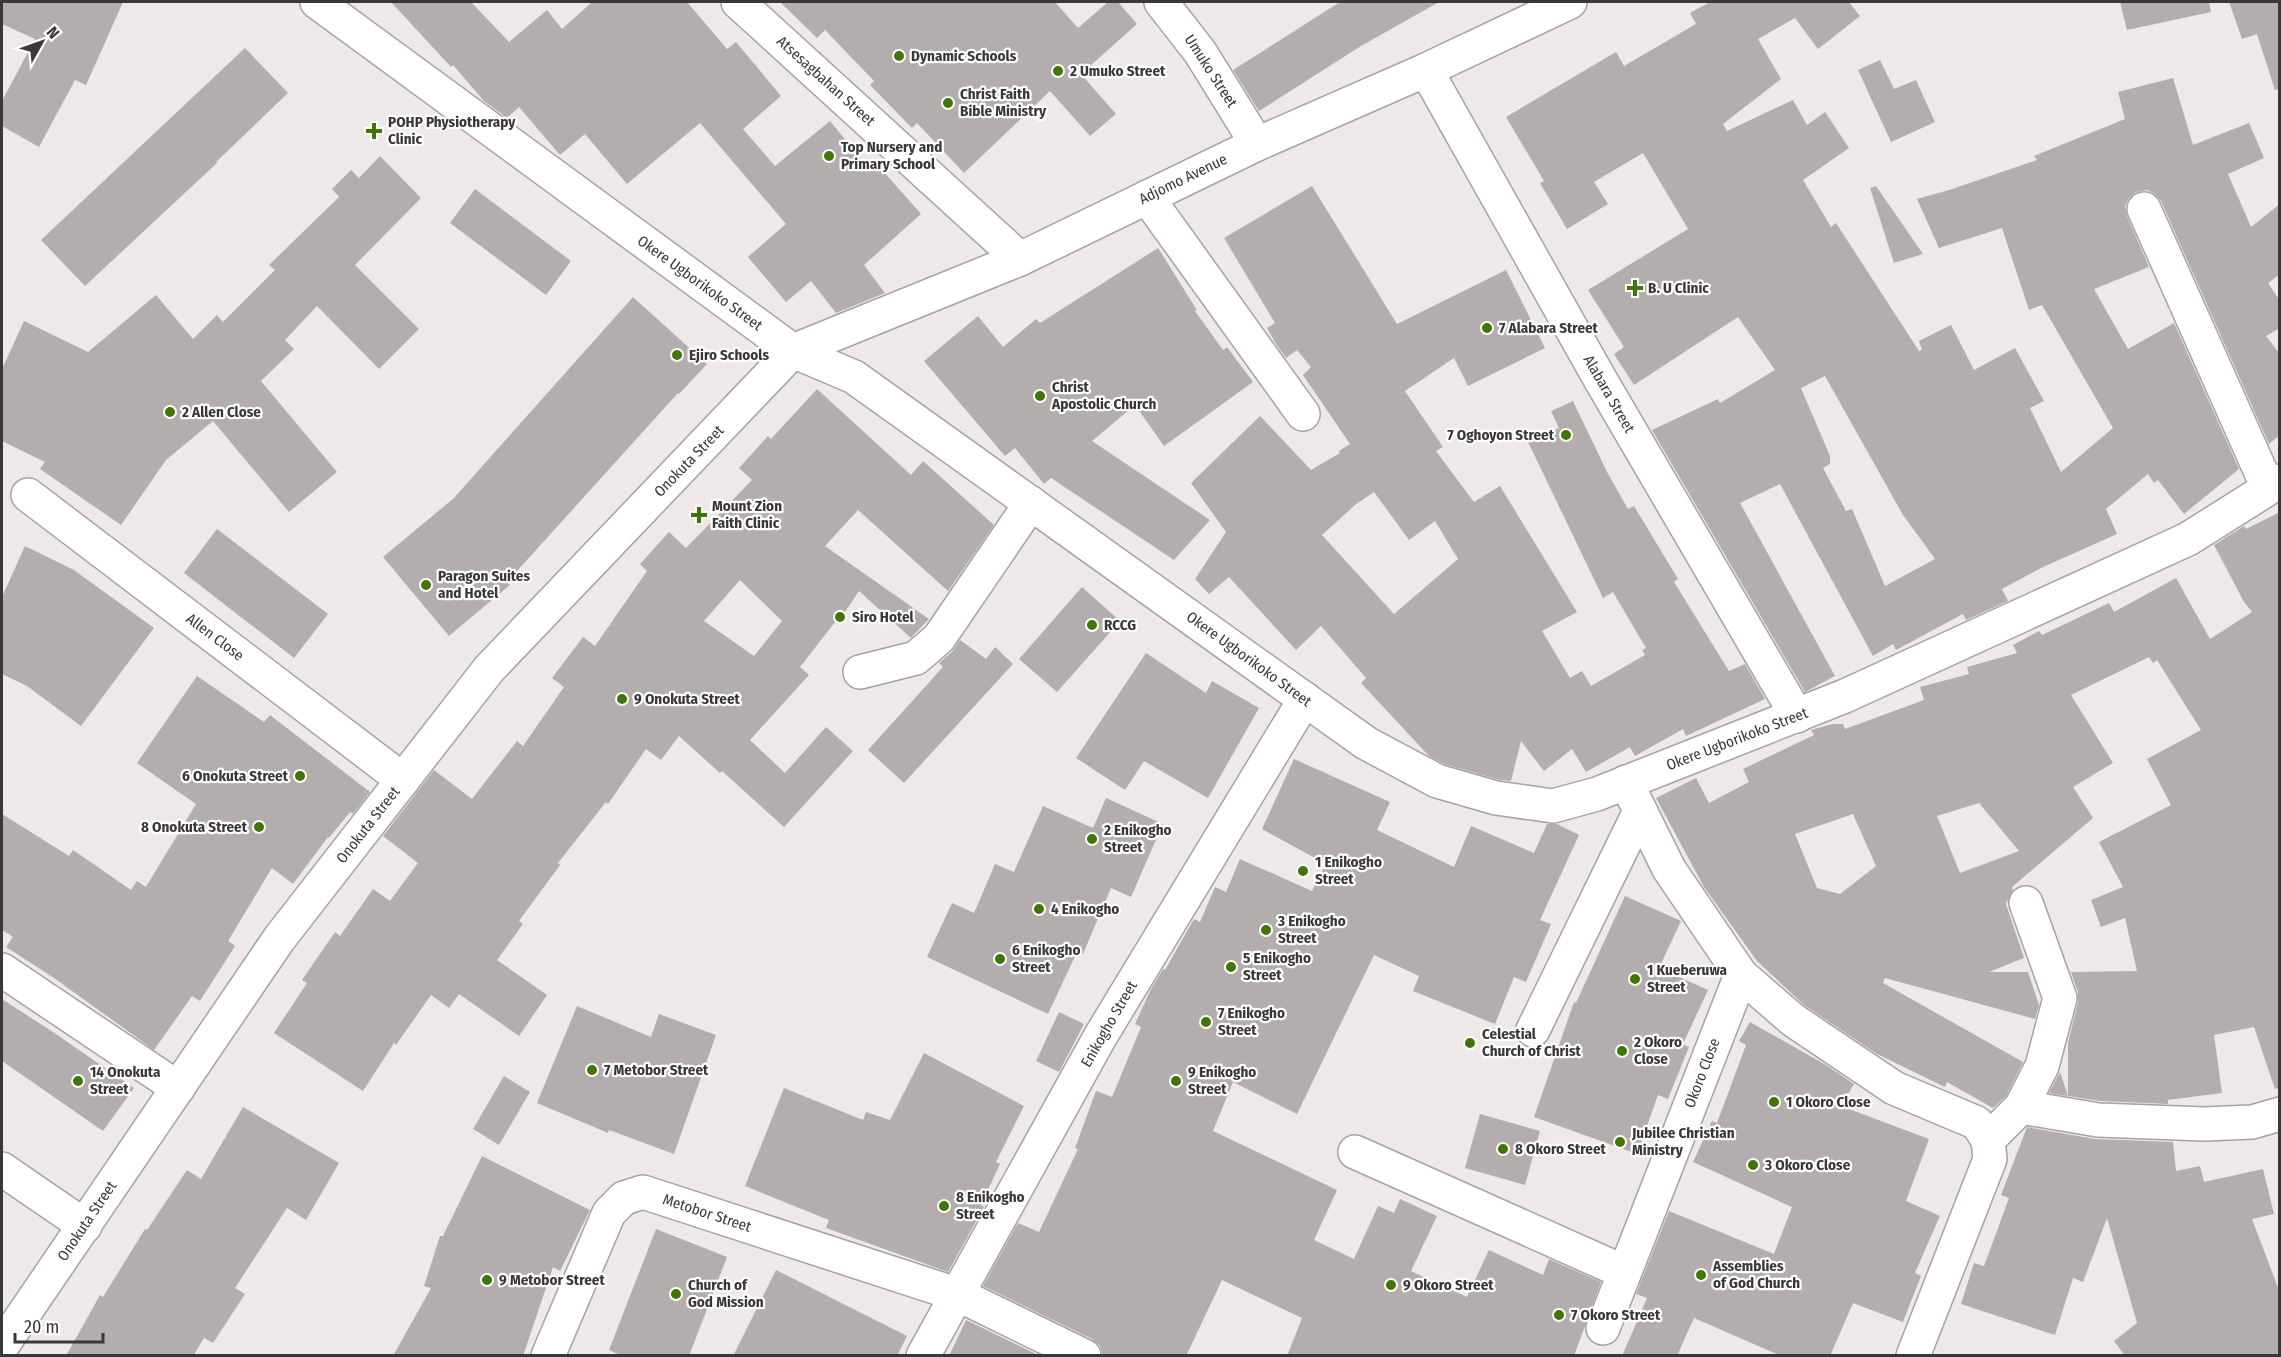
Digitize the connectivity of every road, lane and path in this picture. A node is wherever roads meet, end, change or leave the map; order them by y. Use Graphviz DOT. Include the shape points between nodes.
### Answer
graph roads {
  1 [pos="317,2"];
  2 [pos="738,2"];
  3 [pos="1161,2"];
  4 [pos="1551,5"];
  5 [pos="1426,70"];
  6 [pos="1257,144"];
  7 [pos="1147,197"];
  8 [pos="2144,209"];
  9 [pos="1020,259"];
  10 [pos="794,351"];
  11 [pos="1303,414"];
  12 [pos="2274,485"];
  13 [pos="28,495"];
  14 [pos="1031,503"];
  15 [pos="860,672"];
  16 [pos="1305,699"];
  17 [pos="1797,716"];
  18 [pos="403,780"];
  19 [pos="1633,796"];
  20 [pos="2026,903"];
  21 [pos="2,970"];
  22 [pos="1741,975"];
  23 [pos="1533,1030"];
  24 [pos="178,1088"];
  25 [pos="2021,1107"];
  26 [pos="2280,1114"];
  27 [pos="1988,1140"];
  28 [pos="1355,1152"];
  29 [pos="2,1169"];
  30 [pos="85,1226"];
  31 [pos="1624,1272"];
  32 [pos="959,1295"];
  33 [pos="1603,1328"];
  34 [pos="2,1346"];
  35 [pos="548,1356"];
  36 [pos="923,1356"];
  37 [pos="1084,1356"];
  38 [pos="1913,1356"];
  1 -- 10 [label="street, Okere Ugborikoko Street"];
  2 -- 9 [label="street, Atsesagbahan Street"];
  3 -- 6 [label="street, Umuko Street" via="1200,52"];
  4 -- 5 [label="street, Adjomo Avenue"];
  5 -- 6 [label="street, Adjomo Avenue"];
  5 -- 17 [label="street, Alabara Street" via="1600,379"];
  6 -- 7 [label="street, Adjomo Avenue"];
  7 -- 9 [label="street, Adjomo Avenue"];
  7 -- 11 [label="street"];
  8 -- 12 [label="street"];
  9 -- 10 [label="street, Adjomo Avenue"];
  10 -- 14 [label="street, Okere Ugborikoko Street" via="854,377"];
  10 -- 18 [label="street, Onokuta Street" via="489,669"];
  12 -- 17 [label="street, Okere Ugborikoko Street" via="2188,539"];
  13 -- 18 [label="street, Allen Close"];
  14 -- 15 [label="street" via="939,638 916,658"];
  14 -- 16 [label="street, Okere Ugborikoko Street"];
  16 -- 19 [label="street, Okere Ugborikoko Street" via="1366,742 1437,781 1496,798 1553,806 1597,794"];
  16 -- 32 [label="street, Enikogho Street" via="1100,1037"];
  17 -- 19 [label="street, Okere Ugborikoko Street"];
  18 -- 24 [label="street, Onokuta Street" via="279,939"];
  19 -- 22 [label="street" via="1669,868"];
  19 -- 23 [label="street"];
  20 -- 25 [label="street" via="2060,998 2042,1066"];
  21 -- 24 [label="street"];
  22 -- 27 [label="street" via="1793,1020 1894,1088 1977,1123"];
  22 -- 31 [label="street, Okoro Close"];
  24 -- 30 [label="street, Onokuta Street"];
  25 -- 26 [label="street" via="2098,1120 2204,1124 2252,1122"];
  25 -- 27 [label="street"];
  27 -- 38 [label="street" via="1990,1159"];
  28 -- 31 [label="street"];
  29 -- 30 [label="street"];
  30 -- 34 [label="street, Onokuta Street"];
  31 -- 33 [label="street, Okoro Close"];
  32 -- 35 [label="street, Metobor Street" via="643,1192 624,1198 609,1213"];
  32 -- 36 [label="street, Enikogho Street"];
  32 -- 37 [label="street, Metobor Street"];
}
